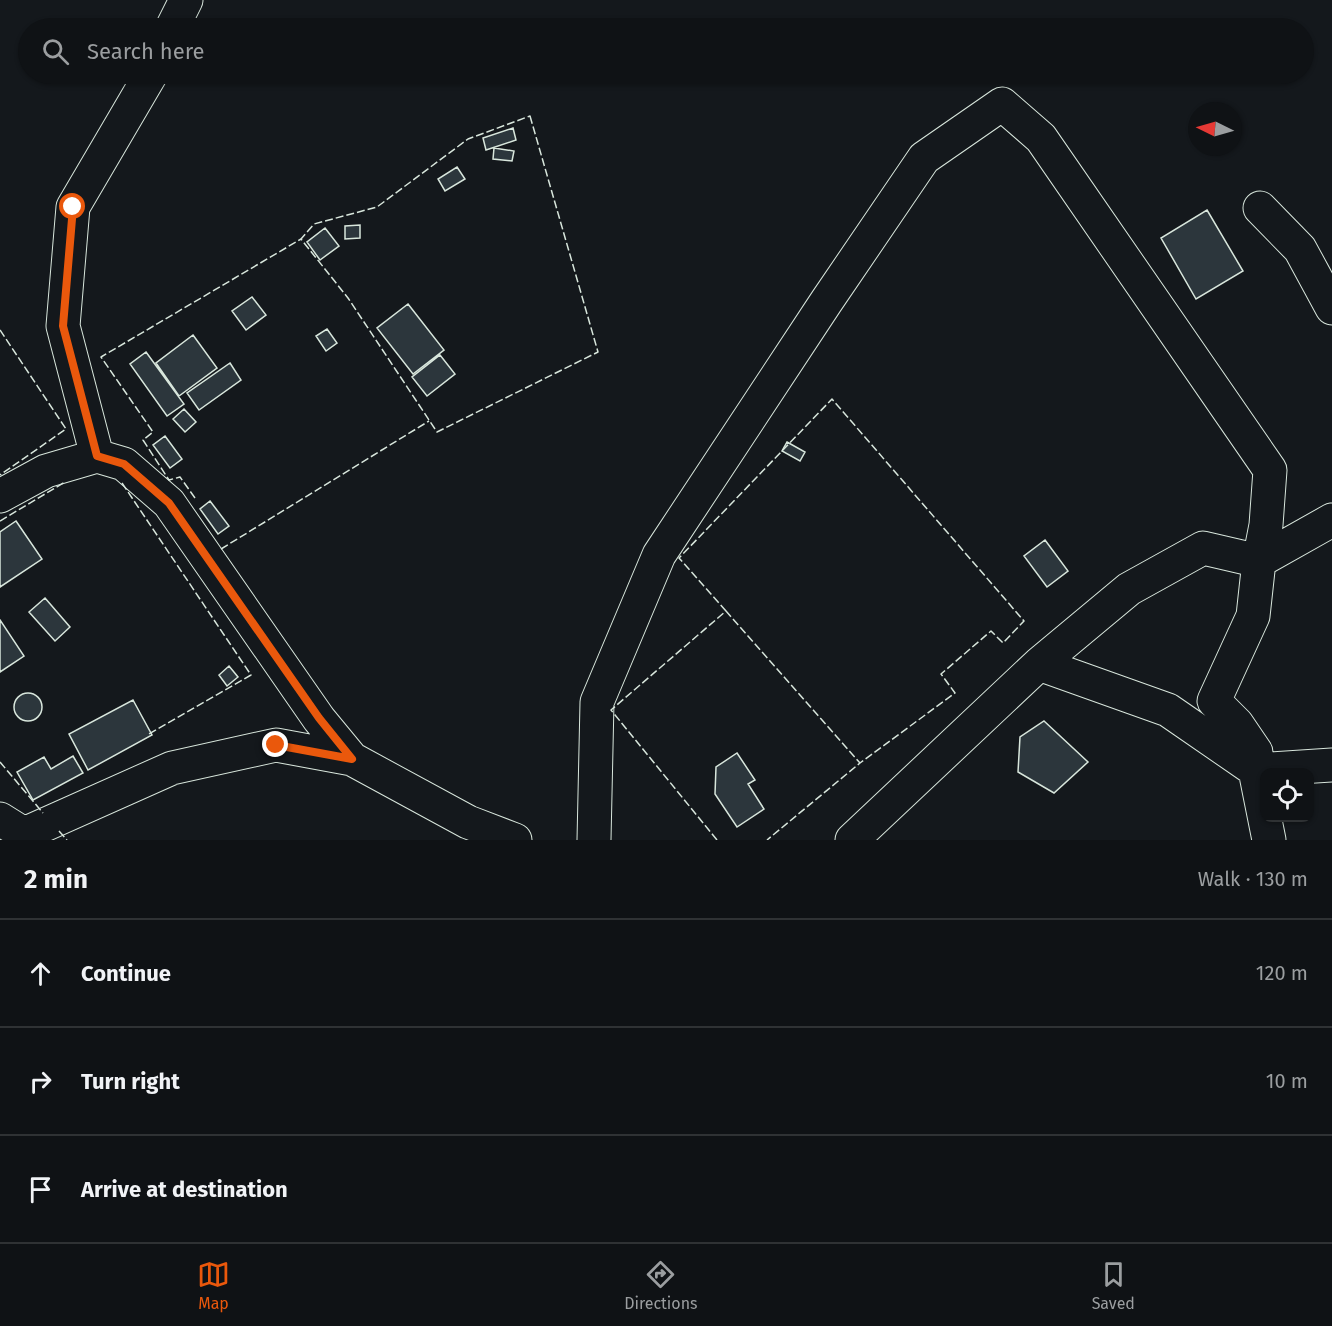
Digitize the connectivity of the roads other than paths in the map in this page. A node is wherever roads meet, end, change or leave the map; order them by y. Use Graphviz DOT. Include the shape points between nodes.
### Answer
graph roads {
  1 [pos="186,0"];
  2 [pos="177,18"];
  3 [pos="146,84"];
  4 [pos="1260,208"];
  5 [pos="1332,308"];
  6 [pos="97,456"];
  7 [pos="0,496"];
  8 [pos="1332,520"];
  9 [pos="1259,561"];
  10 [pos="1039,664"];
  11 [pos="352,759"];
  12 [pos="1332,765"];
  13 [pos="1255,770"];
  14 [pos="0,819"];
  15 [pos="464,831"];
  16 [pos="515,840"];
  17 [pos="594,840"];
  18 [pos="852,840"];
  19 [pos="1269,840"];
  1 -- 2 [label="street"];
  3 -- 6 [label="street" via="73,207 63,326"];
  4 -- 5 [label="street" via="1300,249"];
  6 -- 7 [label="street" via="46,471"];
  6 -- 11 [label="street" via="124,464 169,503"];
  8 -- 9 [label="street"];
  9 -- 10 [label="street" via="1203,548 1129,589"];
  9 -- 13 [label="street" via="1253,616 1214,701 1237,724 1256,752"];
  9 -- 17 [label="street" via="1270,470 1041,138 1002,104 924,158 659,555 597,702"];
  10 -- 13 [label="street" via="1168,710"];
  10 -- 18 [label="street"];
  11 -- 14 [label="street" via="276,745 172,768 24,834"];
  11 -- 15 [label="street"];
  12 -- 13 [label="street"];
  13 -- 19 [label="street"];
  15 -- 16 [label="street"];
}
